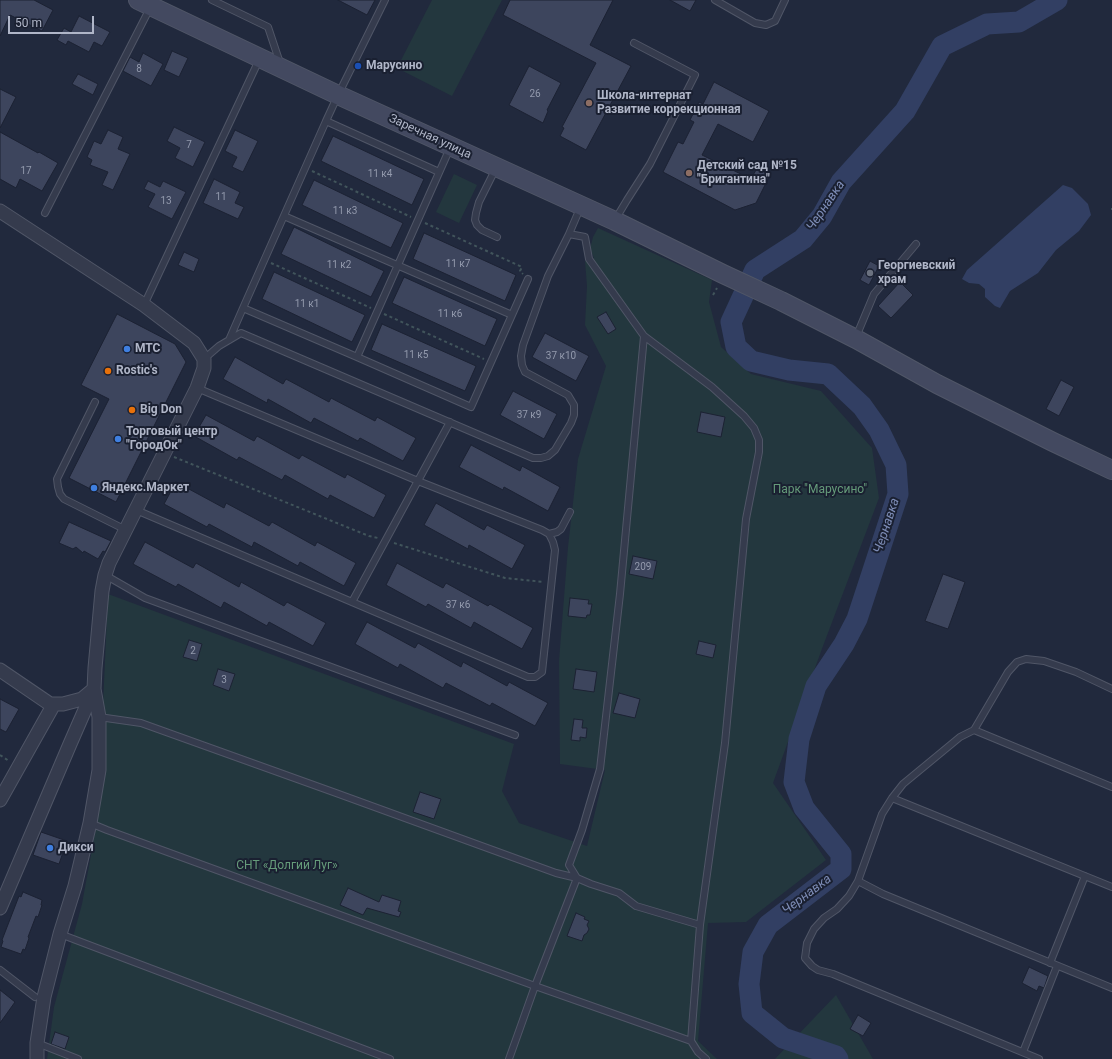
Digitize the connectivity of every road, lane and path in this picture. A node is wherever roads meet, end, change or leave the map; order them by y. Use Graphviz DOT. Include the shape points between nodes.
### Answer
graph roads {
  1 [pos="212,0"];
  2 [pos="385,0"];
  3 [pos="715,0"];
  4 [pos="785,0"];
  5 [pos="144,3"];
  6 [pos="634,43"];
  7 [pos="261,58"];
  8 [pos="282,68"];
  9 [pos="338,95"];
  10 [pos="326,121"];
  11 [pos="450,146"];
  12 [pos="497,167"];
  13 [pos="439,172"];
  14 [pos="581,206"];
  15 [pos="0,211"];
  16 [pos="45,213"];
  17 [pos="284,216"];
  18 [pos="615,221"];
  19 [pos="569,234"];
  20 [pos="496,237"];
  21 [pos="916,244"];
  22 [pos="398,265"];
  23 [pos="528,279"];
  24 [pos="144,305"];
  25 [pos="243,308"];
  26 [pos="512,315"];
  27 [pos="644,336"];
  28 [pos="856,339"];
  29 [pos="229,340"];
  30 [pos="357,357"];
  31 [pos="204,359"];
  32 [pos="197,388"];
  33 [pos="95,402"];
  34 [pos="450,422"];
  35 [pos="164,453"];
  36 [pos="1112,470"];
  37 [pos="418,481"];
  38 [pos="136,510"];
  39 [pos="570,512"];
  40 [pos="126,530"];
  41 [pos="549,534"];
  42 [pos="386,540"];
  43 [pos="104,575"];
  44 [pos="551,583"];
  45 [pos="352,602"];
  46 [pos="0,670"];
  47 [pos="94,689"];
  48 [pos="1112,689"];
  49 [pos="54,704"];
  50 [pos="99,717"];
  51 [pos="974,730"];
  52 [pos="515,735"];
  53 [pos="1112,787"];
  54 [pos="892,798"];
  55 [pos="0,800"];
  56 [pos="90,823"];
  57 [pos="1085,876"];
  58 [pos="577,878"];
  59 [pos="858,881"];
  60 [pos="1112,887"];
  61 [pos="0,908"];
  62 [pos="700,925"];
  63 [pos="60,934"];
  64 [pos="1050,963"];
  65 [pos="1057,966"];
  66 [pos="0,970"];
  67 [pos="535,986"];
  68 [pos="1112,988"];
  69 [pos="35,996"];
  70 [pos="691,1041"];
  71 [pos="37,1043"];
  72 [pos="1022,1052"];
  73 [pos="37,1059"];
  74 [pos="78,1059"];
  75 [pos="390,1059"];
  76 [pos="509,1059"];
  77 [pos="706,1059"];
  78 [pos="1039,1059"];
  1 -- 8 [label="lane" via="268,27"];
  2 -- 9 [label="lane"];
  3 -- 4 [label="lane" via="754,23 766,25 775,21"];
  5 -- 7 [label="street, Заречная улица"];
  5 -- 16 [label="lane"];
  6 -- 18 [label="lane" via="695,75 650,164"];
  7 -- 8 [label="street, Заречная улица"];
  7 -- 24 [label="lane"];
  8 -- 9 [label="street, Заречная улица"];
  9 -- 10 [label="lane"];
  9 -- 11 [label="street, Заречная улица"];
  10 -- 13 [label="lane"];
  10 -- 17 [label="lane"];
  11 -- 12 [label="street, Заречная улица"];
  11 -- 13 [label="lane"];
  12 -- 14 [label="street, Заречная улица"];
  12 -- 20 [label="lane" via="479,202 475,220 482,230"];
  13 -- 22 [label="lane"];
  14 -- 18 [label="street, Заречная улица"];
  14 -- 19 [label="lane"];
  15 -- 24 [label="street"];
  17 -- 22 [label="lane"];
  17 -- 25 [label="lane"];
  18 -- 28 [label="street, Заречная улица"];
  19 -- 27 [label="lane" via="585,237 589,260"];
  19 -- 34 [label="lane" via="548,276 522,345 521,356 525,372 568,396 574,405 574,415 555,450 548,456 533,458"];
  21 -- 28 [label="lane" via="874,294"];
  22 -- 26 [label="lane"];
  22 -- 30 [label="lane"];
  23 -- 26 [label="lane"];
  24 -- 31 [label="street" via="194,343"];
  25 -- 29 [label="lane"];
  25 -- 30 [label="lane"];
  26 -- 30 [label="lane" via="471,407"];
  27 -- 58 [label="lane" via="620,594 600,770 569,865"];
  27 -- 62 [label="lane" via="712,386 744,416 754,428 759,440 746,519 725,743"];
  28 -- 36 [label="street, Заречная улица" via="937,384"];
  29 -- 31 [label="lane"];
  29 -- 34 [label="lane" via="241,333"];
  31 -- 32 [label="street" via="204,368"];
  32 -- 35 [label="street"];
  32 -- 37 [label="lane"];
  33 -- 40 [label="lane" via="57,479 58,486 64,499"];
  34 -- 37 [label="lane"];
  35 -- 38 [label="street"];
  35 -- 42 [label="path" via="369,536"];
  37 -- 41 [label="lane"];
  37 -- 42 [label="lane"];
  38 -- 40 [label="street"];
  38 -- 45 [label="lane"];
  39 -- 41 [label="lane" via="561,529"];
  40 -- 43 [label="street"];
  41 -- 44 [label="lane" via="555,550"];
  42 -- 44 [label="path" via="505,578"];
  42 -- 45 [label="lane"];
  43 -- 47 [label="street"];
  43 -- 52 [label="lane" via="145,598"];
  44 -- 45 [label="lane" via="542,672 535,677 528,677"];
  46 -- 49 [label="street" via="50,704"];
  47 -- 49 [label="street" via="82,699"];
  47 -- 50 [label="street"];
  47 -- 61 [label="street"];
  48 -- 51 [label="lane" via="1076,672 1044,661 1026,659 1017,662 1008,672"];
  49 -- 55 [label="street"];
  50 -- 56 [label="street" via="99,770"];
  50 -- 58 [label="lane" via="141,723 556,873"];
  51 -- 53 [label="lane"];
  51 -- 54 [label="lane" via="960,737 903,784"];
  54 -- 57 [label="lane"];
  54 -- 59 [label="lane" via="882,814"];
  56 -- 63 [label="street"];
  56 -- 67 [label="lane"];
  57 -- 60 [label="lane"];
  57 -- 64 [label="lane"];
  58 -- 62 [label="lane" via="618,893 636,906"];
  58 -- 67 [label="lane"];
  59 -- 64 [label="lane" via="883,894"];
  59 -- 72 [label="lane" via="849,896 814,929 807,943 805,958 812,966"];
  62 -- 70 [label="lane"];
  63 -- 71 [label="street" via="44,997"];
  63 -- 75 [label="lane"];
  64 -- 65 [label="lane"];
  65 -- 68 [label="lane"];
  65 -- 72 [label="lane"];
  66 -- 69 [label="lane"];
  67 -- 70 [label="lane"];
  67 -- 76 [label="lane"];
  70 -- 77 [label="lane"];
  71 -- 73 [label="street"];
  71 -- 74 [label="lane"];
  72 -- 78 [label="lane"];
}
